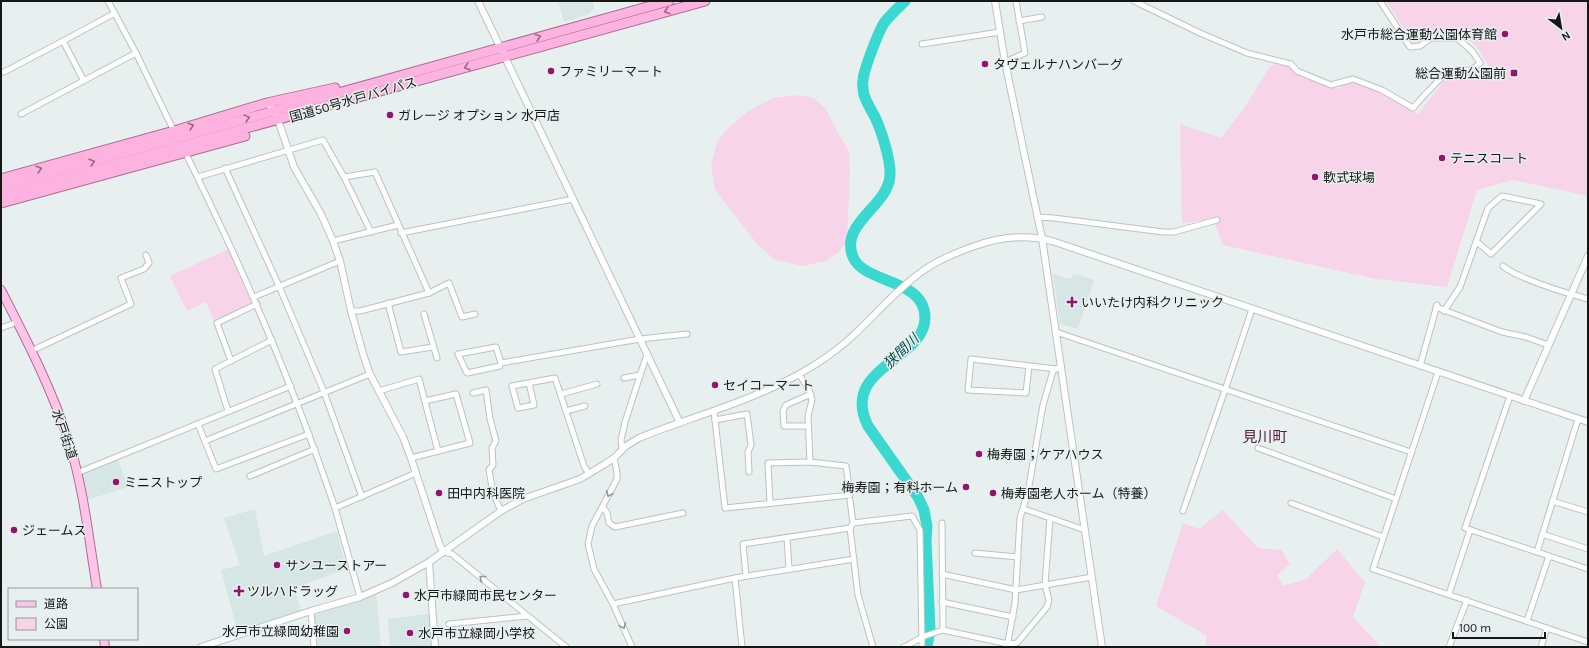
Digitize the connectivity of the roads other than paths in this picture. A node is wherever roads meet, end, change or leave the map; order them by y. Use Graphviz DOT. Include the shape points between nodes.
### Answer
graph roads {
  1 [pos="108,1"];
  2 [pos="478,1"];
  3 [pos="669,1"];
  4 [pos="705,1"];
  5 [pos="994,1"];
  6 [pos="1016,1"];
  7 [pos="1134,1"];
  8 [pos="1380,1"];
  9 [pos="115,13"];
  10 [pos="1042,16"];
  11 [pos="1019,20"];
  12 [pos="1000,32"];
  13 [pos="63,41"];
  14 [pos="922,44"];
  15 [pos="500,48"];
  16 [pos="136,53"];
  17 [pos="505,57"];
  18 [pos="1005,62"];
  19 [pos="4,72"];
  20 [pos="84,81"];
  21 [pos="362,86"];
  22 [pos="267,103"];
  23 [pos="275,111"];
  24 [pos="21,114"];
  25 [pos="278,120"];
  26 [pos="174,131"];
  27 [pos="287,151"];
  28 [pos="185,152"];
  29 [pos="226,168"];
  30 [pos="198,177"];
  31 [pos="344,177"];
  32 [pos="1,179"];
  33 [pos="1,188"];
  34 [pos="1,196"];
  35 [pos="574,198"];
  36 [pos="1,204"];
  37 [pos="1038,217"];
  38 [pos="1217,220"];
  39 [pos="398,225"];
  40 [pos="371,232"];
  41 [pos="401,232"];
  42 [pos="1042,238"];
  43 [pos="333,241"];
  44 [pos="1476,241"];
  45 [pos="146,255"];
  46 [pos="1588,256"];
  47 [pos="340,260"];
  48 [pos="1503,266"];
  49 [pos="279,286"];
  50 [pos="1,290"];
  51 [pos="429,292"];
  52 [pos="1571,294"];
  53 [pos="254,297"];
  54 [pos="1588,299"];
  55 [pos="388,303"];
  56 [pos="257,304"];
  57 [pos="1252,309"];
  58 [pos="351,311"];
  59 [pos="1444,311"];
  60 [pos="424,314"];
  61 [pos="475,314"];
  62 [pos="17,322"];
  63 [pos="1,328"];
  64 [pos="1056,332"];
  65 [pos="687,334"];
  66 [pos="640,339"];
  67 [pos="272,340"];
  68 [pos="1548,345"];
  69 [pos="434,347"];
  70 [pos="31,351"];
  71 [pos="647,354"];
  72 [pos="437,358"];
  73 [pos="231,361"];
  74 [pos="501,363"];
  75 [pos="1029,366"];
  76 [pos="1420,366"];
  77 [pos="1059,368"];
  78 [pos="1438,372"];
  79 [pos="370,374"];
  80 [pos="799,374"];
  81 [pos="640,375"];
  82 [pos="624,378"];
  83 [pos="529,383"];
  84 [pos="598,384"];
  85 [pos="291,386"];
  86 [pos="1225,390"];
  87 [pos="378,391"];
  88 [pos="324,392"];
  89 [pos="473,393"];
  90 [pos="561,394"];
  91 [pos="811,394"];
  92 [pos="1510,396"];
  93 [pos="425,401"];
  94 [pos="1524,401"];
  95 [pos="298,404"];
  96 [pos="585,406"];
  97 [pos="228,411"];
  98 [pos="566,411"];
  99 [pos="714,411"];
  100 [pos="1578,419"];
  101 [pos="715,420"];
  102 [pos="1588,422"];
  103 [pos="680,423"];
  104 [pos="198,424"];
  105 [pos="808,426"];
  106 [pos="309,434"];
  107 [pos="205,441"];
  108 [pos="1258,448"];
  109 [pos="315,449"];
  110 [pos="622,449"];
  111 [pos="438,451"];
  112 [pos="1411,452"];
  113 [pos="411,458"];
  114 [pos="614,458"];
  115 [pos="810,462"];
  116 [pos="749,472"];
  117 [pos="77,473"];
  118 [pos="416,473"];
  119 [pos="588,474"];
  120 [pos="250,476"];
  121 [pos="362,496"];
  122 [pos="1396,499"];
  123 [pos="850,500"];
  124 [pos="1552,501"];
  125 [pos="770,503"];
  126 [pos="1291,503"];
  127 [pos="602,507"];
  128 [pos="335,508"];
  129 [pos="1024,509"];
  130 [pos="501,511"];
  131 [pos="1183,511"];
  132 [pos="1588,512"];
  133 [pos="683,513"];
  134 [pos="1050,518"];
  135 [pos="942,523"];
  136 [pos="851,526"];
  137 [pos="1085,530"];
  138 [pos="1470,530"];
  139 [pos="1542,534"];
  140 [pos="1383,537"];
  141 [pos="787,538"];
  142 [pos="1588,549"];
  143 [pos="444,552"];
  144 [pos="1537,552"];
  145 [pos="975,553"];
  146 [pos="1549,556"];
  147 [pos="1018,557"];
  148 [pos="854,559"];
  149 [pos="429,562"];
  150 [pos="789,569"];
  151 [pos="1588,569"];
  152 [pos="942,574"];
  153 [pos="746,576"];
  154 [pos="1092,577"];
  155 [pos="735,578"];
  156 [pos="1045,585"];
  157 [pos="97,588"];
  158 [pos="1016,590"];
  159 [pos="1449,594"];
  160 [pos="360,597"];
  161 [pos="1467,600"];
  162 [pos="942,602"];
  163 [pos="613,604"];
  164 [pos="311,611"];
  165 [pos="527,616"];
  166 [pos="1013,617"];
  167 [pos="1527,621"];
  168 [pos="449,624"];
  169 [pos="1547,628"];
  170 [pos="940,631"];
  171 [pos="924,637"];
  172 [pos="1588,642"];
  173 [pos="1007,646"];
  174 [pos="201,647"];
  175 [pos="314,647"];
  176 [pos="435,647"];
  177 [pos="566,647"];
  178 [pos="632,647"];
  179 [pos="742,647"];
  180 [pos="874,647"];
  181 [pos="904,647"];
  182 [pos="922,647"];
  183 [pos="1102,647"];
  184 [pos="1449,647"];
  185 [pos="1541,647"];
  1 -- 9 [label="street"];
  2 -- 15 [label="street"];
  15 -- 3 [label="highway, 国道50号水戸バイパス, one-way"];
  4 -- 17 [label="highway, 国道50号水戸バイパス, one-way"];
  5 -- 12 [label="street"];
  6 -- 11 [label="street"];
  7 -- 8 [label="street" via="1247,53 1291,64 1296,71 1332,85 1353,79 1382,90 1413,108 1451,71 1473,70 1480,63 1472,50 1457,38 1431,38 1420,46 1410,47"];
  9 -- 13 [label="street"];
  9 -- 16 [label="street"];
  10 -- 11 [label="street"];
  11 -- 18 [label="street" via="1025,53"];
  12 -- 14 [label="street"];
  12 -- 18 [label="street"];
  13 -- 19 [label="street"];
  13 -- 20 [label="street"];
  15 -- 17 [label="street"];
  15 -- 21 [label="highway, 国道50号水戸バイパス"];
  16 -- 20 [label="street"];
  16 -- 26 [label="street"];
  17 -- 25 [label="highway, 国道50号水戸バイパス, one-way"];
  17 -- 35 [label="street"];
  18 -- 37 [label="street"];
  20 -- 24 [label="street"];
  21 -- 22 [label="highway" via="333,88"];
  21 -- 23 [label="highway, 国道50号水戸バイパス"];
  22 -- 23 [label="street"];
  26 -- 22 [label="highway, one-way"];
  23 -- 25 [label="street"];
  33 -- 23 [label="highway, 国道50号水戸バイパス, one-way"];
  25 -- 27 [label="street"];
  25 -- 28 [label="highway" via="266,130"];
  25 -- 34 [label="highway, 国道50号水戸バイパス"];
  32 -- 26 [label="highway, one-way"];
  27 -- 29 [label="street"];
  27 -- 31 [label="street" via="323,140"];
  27 -- 43 [label="street"];
  28 -- 30 [label="street"];
  28 -- 36 [label="highway"];
  29 -- 30 [label="street"];
  29 -- 49 [label="street"];
  30 -- 53 [label="street"];
  31 -- 39 [label="street" via="375,172"];
  31 -- 40 [label="street"];
  35 -- 41 [label="street"];
  35 -- 66 [label="street"];
  37 -- 38 [label="street" via="1163,232 1174,232"];
  37 -- 42 [label="street"];
  39 -- 40 [label="street"];
  39 -- 41 [label="street"];
  40 -- 43 [label="street"];
  41 -- 51 [label="street"];
  42 -- 57 [label="street"];
  42 -- 64 [label="street"];
  42 -- 80 [label="street" via="1012,237 983,243 942,259 895,294 845,343"];
  43 -- 47 [label="street"];
  44 -- 44 [label="street" via="1488,208 1502,196 1542,204 1490,254"];
  44 -- 59 [label="street" via="1460,287"];
  45 -- 70 [label="street" via="149,263 144,269 121,278 131,304"];
  46 -- 52 [label="street"];
  47 -- 49 [label="street"];
  47 -- 58 [label="street"];
  48 -- 52 [label="street" via="1511,273 1536,284"];
  49 -- 53 [label="street"];
  49 -- 88 [label="street"];
  50 -- 62 [label="main road, 水戸街道"];
  51 -- 55 [label="street"];
  51 -- 61 [label="street" via="449,283 462,317"];
  52 -- 54 [label="street"];
  52 -- 68 [label="street"];
  53 -- 56 [label="street"];
  55 -- 58 [label="street"];
  55 -- 69 [label="street" via="401,352"];
  56 -- 67 [label="street"];
  56 -- 73 [label="street" via="217,323"];
  57 -- 76 [label="street"];
  57 -- 86 [label="street"];
  58 -- 79 [label="street"];
  59 -- 68 [label="street"];
  59 -- 76 [label="street" via="1436,306"];
  60 -- 69 [label="street"];
  62 -- 63 [label="street"];
  62 -- 70 [label="main road, 水戸街道"];
  64 -- 77 [label="street"];
  64 -- 86 [label="street"];
  65 -- 66 [label="street"];
  66 -- 71 [label="street"];
  66 -- 74 [label="street"];
  67 -- 73 [label="street"];
  67 -- 85 [label="street"];
  68 -- 94 [label="street"];
  69 -- 72 [label="street"];
  70 -- 117 [label="main road, 水戸街道" via="67,435"];
  71 -- 81 [label="street"];
  71 -- 103 [label="street"];
  73 -- 97 [label="street" via="215,369"];
  74 -- 74 [label="street" via="496,347 458,354 467,373 500,366"];
  75 -- 75 [label="street" via="971,359 968,390 1026,393"];
  75 -- 77 [label="street"];
  76 -- 78 [label="street"];
  77 -- 129 [label="street" via="1053,371 1043,405"];
  77 -- 137 [label="street"];
  78 -- 92 [label="street"];
  78 -- 112 [label="street"];
  79 -- 87 [label="street"];
  79 -- 88 [label="street"];
  80 -- 91 [label="street"];
  80 -- 99 [label="street"];
  81 -- 82 [label="street"];
  81 -- 110 [label="street" via="625,422"];
  83 -- 83 [label="street" via="512,386 518,408 534,404"];
  83 -- 90 [label="street" via="555,378"];
  84 -- 90 [label="street"];
  85 -- 95 [label="street"];
  85 -- 97 [label="street"];
  86 -- 112 [label="street"];
  86 -- 131 [label="street"];
  87 -- 93 [label="street" via="419,379"];
  87 -- 113 [label="street"];
  88 -- 95 [label="street"];
  88 -- 121 [label="street"];
  89 -- 130 [label="street" via="486,390 496,441 492,448 494,465 489,470 493,493"];
  90 -- 98 [label="street"];
  91 -- 105 [label="street"];
  91 -- 105 [label="street" via="786,405 783,411 784,426"];
  92 -- 94 [label="street"];
  92 -- 138 [label="street" via="1465,528"];
  93 -- 111 [label="street"];
  93 -- 111 [label="street" via="456,394 470,443"];
  94 -- 100 [label="street"];
  95 -- 106 [label="street"];
  95 -- 107 [label="street"];
  96 -- 98 [label="street"];
  97 -- 104 [label="street"];
  98 -- 119 [label="street"];
  99 -- 101 [label="street"];
  99 -- 103 [label="street"];
  100 -- 102 [label="street"];
  100 -- 124 [label="street"];
  101 -- 116 [label="street" via="747,414 751,445 748,452"];
  101 -- 125 [label="street" via="725,508"];
  103 -- 110 [label="street" via="639,438"];
  104 -- 107 [label="street"];
  104 -- 117 [label="street"];
  105 -- 115 [label="street"];
  106 -- 107 [label="street" via="216,469"];
  106 -- 109 [label="street"];
  108 -- 122 [label="street"];
  109 -- 120 [label="street"];
  109 -- 128 [label="street"];
  110 -- 114 [label="street"];
  111 -- 113 [label="street"];
  112 -- 122 [label="street"];
  113 -- 118 [label="street"];
  114 -- 119 [label="street"];
  114 -- 127 [label="street, one-way" via="617,479"];
  115 -- 125 [label="street" via="768,463"];
  115 -- 125 [label="street" via="846,466 850,495"];
  117 -- 157 [label="main road, 水戸街道"];
  118 -- 121 [label="street"];
  118 -- 143 [label="street"];
  119 -- 130 [label="street" via="568,484 523,499"];
  121 -- 128 [label="street"];
  122 -- 140 [label="street"];
  123 -- 136 [label="street"];
  124 -- 132 [label="street"];
  124 -- 139 [label="street"];
  126 -- 140 [label="street"];
  127 -- 133 [label="street" via="609,523 616,527"];
  127 -- 163 [label="street" via="592,526 588,544 594,569"];
  128 -- 160 [label="street"];
  129 -- 134 [label="street"];
  129 -- 147 [label="street" via="1020,518"];
  130 -- 143 [label="street"];
  134 -- 137 [label="street"];
  134 -- 156 [label="street"];
  135 -- 152 [label="street"];
  136 -- 141 [label="street"];
  136 -- 148 [label="street"];
  136 -- 171 [label="street" via="912,516 920,530"];
  137 -- 154 [label="street"];
  138 -- 144 [label="street"];
  138 -- 159 [label="street"];
  139 -- 142 [label="street"];
  139 -- 144 [label="street"];
  140 -- 159 [label="street" via="1373,569"];
  141 -- 150 [label="street"];
  141 -- 153 [label="street" via="743,544"];
  143 -- 149 [label="street"];
  165 -- 143 [label="street, one-way" via="452,554"];
  144 -- 146 [label="street"];
  145 -- 147 [label="street"];
  146 -- 151 [label="street"];
  146 -- 167 [label="street"];
  147 -- 158 [label="street"];
  148 -- 150 [label="street"];
  148 -- 180 [label="street" via="858,596"];
  149 -- 160 [label="street"];
  149 -- 176 [label="street"];
  150 -- 153 [label="street"];
  152 -- 158 [label="street"];
  152 -- 162 [label="street"];
  153 -- 155 [label="street"];
  154 -- 156 [label="street"];
  154 -- 183 [label="street"];
  155 -- 163 [label="street"];
  155 -- 179 [label="street"];
  156 -- 158 [label="street"];
  156 -- 173 [label="street" via="1049,600 1047,607 1017,643"];
  158 -- 166 [label="street"];
  159 -- 161 [label="street"];
  160 -- 164 [label="street"];
  161 -- 167 [label="street"];
  161 -- 184 [label="street"];
  162 -- 166 [label="street"];
  162 -- 170 [label="street"];
  163 -- 178 [label="street, one-way"];
  164 -- 174 [label="street"];
  164 -- 175 [label="street"];
  165 -- 168 [label="street"];
  165 -- 177 [label="street"];
  166 -- 173 [label="street"];
  167 -- 169 [label="street"];
  169 -- 172 [label="street"];
  169 -- 185 [label="street"];
  170 -- 171 [label="street"];
  170 -- 173 [label="street"];
  171 -- 181 [label="street"];
  171 -- 182 [label="street"];
}
